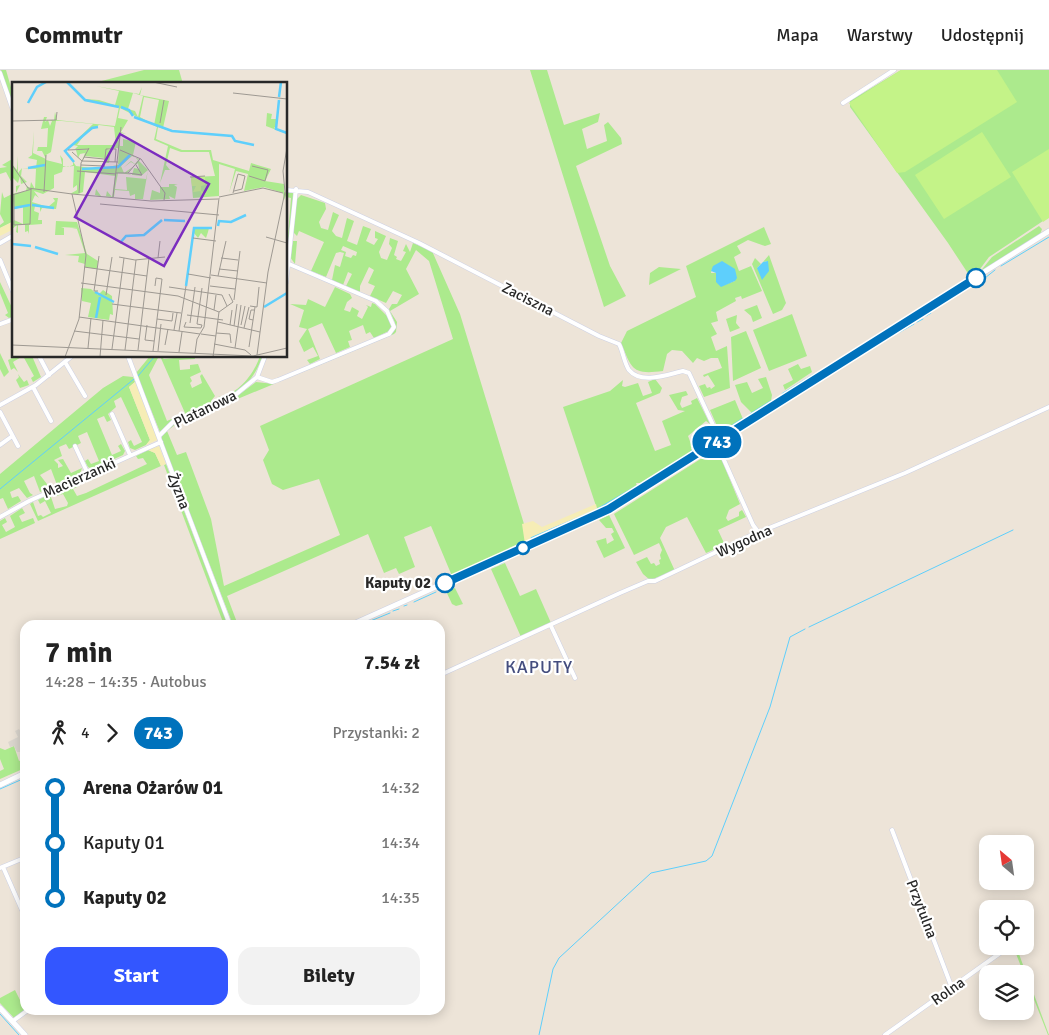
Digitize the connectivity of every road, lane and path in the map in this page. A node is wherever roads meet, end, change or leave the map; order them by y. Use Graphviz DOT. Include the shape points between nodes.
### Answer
graph roads {
  1 [pos="894,70"];
  2 [pos="0,73"];
  3 [pos="843,103"];
  4 [pos="12,107"];
  5 [pos="296,189"];
  6 [pos="288,190"];
  7 [pos="1049,231"];
  8 [pos="12,235"];
  9 [pos="0,243"];
  10 [pos="0,260"];
  11 [pos="289,264"];
  12 [pos="288,270"];
  13 [pos="12,289"];
  14 [pos="12,320"];
  15 [pos="0,324"];
  16 [pos="40,358"];
  17 [pos="70,358"];
  18 [pos="129,358"];
  19 [pos="264,358"];
  20 [pos="65,362"];
  21 [pos="49,375"];
  22 [pos="257,377"];
  23 [pos="33,387"];
  24 [pos="85,396"];
  25 [pos="0,405"];
  26 [pos="1049,407"];
  27 [pos="0,412"];
  28 [pos="112,414"];
  29 [pos="51,421"];
  30 [pos="12,436"];
  31 [pos="159,436"];
  32 [pos="718,441"];
  33 [pos="160,442"];
  34 [pos="0,445"];
  35 [pos="18,446"];
  36 [pos="75,446"];
  37 [pos="130,455"];
  38 [pos="88,474"];
  39 [pos="0,517"];
  40 [pos="759,533"];
  41 [pos="228,620"];
  42 [pos="362,620"];
  43 [pos="551,626"];
  44 [pos="445,673"];
  45 [pos="574,678"];
  46 [pos="20,775"];
  47 [pos="0,784"];
  48 [pos="892,830"];
  49 [pos="20,860"];
  50 [pos="2,867"];
  51 [pos="20,905"];
  52 [pos="998,955"];
  53 [pos="952,988"];
  54 [pos="0,1008"];
  55 [pos="21,1015"];
  56 [pos="13,1021"];
  57 [pos="25,1035"];
  58 [pos="885,1035"];
  1 -- 3 [label="street"];
  2 -- 4 [label="street"];
  5 -- 6 [label="street, Zaciszna"];
  5 -- 11 [label="street"];
  5 -- 32 [label="street, Zaciszna" via="418,243 619,344 629,370 638,376 647,378 683,371 689,373"];
  7 -- 32 [label="street"];
  8 -- 9 [label="street"];
  10 -- 13 [label="street"];
  11 -- 12 [label="street"];
  11 -- 22 [label="street" via="376,301 387,311 394,326 388,334 278,380 272,382"];
  14 -- 15 [label="street"];
  16 -- 21 [label="street"];
  17 -- 20 [label="street"];
  18 -- 31 [label="street, Żyzna"];
  19 -- 22 [label="street, Platanowa"];
  20 -- 21 [label="street"];
  20 -- 24 [label="street"];
  21 -- 23 [label="street"];
  22 -- 31 [label="street, Platanowa" via="234,396 173,422"];
  23 -- 25 [label="street"];
  23 -- 29 [label="street"];
  26 -- 40 [label="street, Wygodna" via="905,473"];
  27 -- 30 [label="street"];
  28 -- 37 [label="street"];
  30 -- 34 [label="street"];
  30 -- 35 [label="street"];
  31 -- 33 [label="street, Żyzna"];
  32 -- 40 [label="street"];
  32 -- 42 [label="street" via="609,509"];
  33 -- 37 [label="street, Macierzanki"];
  33 -- 41 [label="street, Żyzna"];
  36 -- 38 [label="street"];
  37 -- 38 [label="street, Macierzanki"];
  38 -- 39 [label="street, Macierzanki"];
  40 -- 43 [label="street, Wygodna" via="655,581 620,592"];
  43 -- 44 [label="street, Wygodna"];
  43 -- 45 [label="street"];
  46 -- 47 [label="street"];
  48 -- 53 [label="street, Przytulna"];
  49 -- 50 [label="street"];
  50 -- 51 [label="street"];
  52 -- 53 [label="street, Rolna"];
  53 -- 58 [label="street, Rolna"];
  54 -- 56 [label="street"];
  55 -- 56 [label="street"];
  56 -- 57 [label="street"];
}
